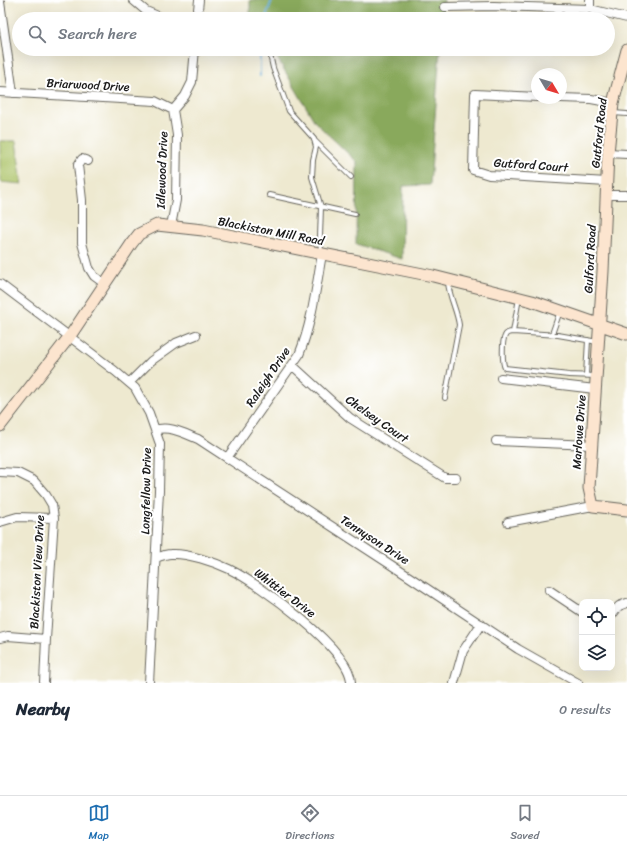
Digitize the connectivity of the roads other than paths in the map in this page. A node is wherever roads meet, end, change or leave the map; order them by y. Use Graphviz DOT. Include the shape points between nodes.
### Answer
graph roads {
  1 [pos="133,0"];
  2 [pos="199,0"];
  3 [pos="590,0"];
  4 [pos="0,2"];
  5 [pos="495,3"];
  6 [pos="445,7"];
  7 [pos="590,9"];
  8 [pos="148,12"];
  9 [pos="198,12"];
  10 [pos="602,12"];
  11 [pos="615,15"];
  12 [pos="627,18"];
  13 [pos="627,50"];
  14 [pos="194,56"];
  15 [pos="272,59"];
  16 [pos="0,92"];
  17 [pos="13,93"];
  18 [pos="531,96"];
  19 [pos="567,98"];
  20 [pos="613,108"];
  21 [pos="173,110"];
  22 [pos="627,114"];
  23 [pos="314,139"];
  24 [pos="608,154"];
  25 [pos="627,154"];
  26 [pos="88,161"];
  27 [pos="350,177"];
  28 [pos="607,182"];
  29 [pos="269,195"];
  30 [pos="607,195"];
  31 [pos="627,195"];
  32 [pos="321,207"];
  33 [pos="355,214"];
  34 [pos="171,226"];
  35 [pos="322,254"];
  36 [pos="448,280"];
  37 [pos="0,284"];
  38 [pos="105,284"];
  39 [pos="519,298"];
  40 [pos="560,311"];
  41 [pos="599,324"];
  42 [pos="513,332"];
  43 [pos="552,334"];
  44 [pos="627,334"];
  45 [pos="196,335"];
  46 [pos="70,336"];
  47 [pos="593,341"];
  48 [pos="292,364"];
  49 [pos="591,376"];
  50 [pos="501,378"];
  51 [pos="129,383"];
  52 [pos="595,390"];
  53 [pos="445,398"];
  54 [pos="0,426"];
  55 [pos="155,430"];
  56 [pos="496,441"];
  57 [pos="591,445"];
  58 [pos="227,458"];
  59 [pos="0,472"];
  60 [pos="456,478"];
  61 [pos="593,506"];
  62 [pos="627,510"];
  63 [pos="54,518"];
  64 [pos="0,522"];
  65 [pos="508,522"];
  66 [pos="156,558"];
  67 [pos="549,590"];
  68 [pos="627,603"];
  69 [pos="579,610"];
  70 [pos="615,611"];
  71 [pos="481,624"];
  72 [pos="0,638"];
  73 [pos="46,639"];
  74 [pos="44,683"];
  75 [pos="149,683"];
  76 [pos="351,683"];
  77 [pos="454,683"];
  78 [pos="578,683"];
  1 -- 8 [label="street"];
  2 -- 9 [label="street"];
  3 -- 7 [label="street"];
  4 -- 17 [label="street"];
  5 -- 6 [label="street"];
  5 -- 7 [label="street"];
  7 -- 10 [label="street"];
  11 -- 12 [label="street"];
  13 -- 20 [label="main road, Gutford Road"];
  14 -- 21 [label="street" via="192,82 186,96"];
  15 -- 23 [label="lane" via="289,111"];
  16 -- 17 [label="street, Briarwood Drive"];
  17 -- 21 [label="street, Briarwood Drive" via="155,101"];
  18 -- 28 [label="street, Gutford Court" via="475,94 473,170 489,175"];
  19 -- 20 [label="street" via="590,99"];
  20 -- 22 [label="lane"];
  20 -- 24 [label="main road, Gutford Road"];
  21 -- 34 [label="street, Idlewood Drive" via="177,135 176,200"];
  23 -- 27 [label="lane"];
  23 -- 32 [label="lane" via="316,147 312,177"];
  24 -- 25 [label="street"];
  24 -- 28 [label="main road, Gutford Road"];
  26 -- 38 [label="street" via="82,159 78,165 82,200 82,243 89,268 94,276"];
  28 -- 30 [label="main road, Gutford Road"];
  29 -- 32 [label="lane"];
  30 -- 31 [label="street"];
  30 -- 41 [label="main road, Gulford Road"];
  32 -- 33 [label="lane"];
  32 -- 35 [label="lane"];
  34 -- 35 [label="main road, Blackiston Mill Road"];
  34 -- 38 [label="main road, Blackiston Mill Road" via="157,225 139,234"];
  35 -- 36 [label="main road, Blackiston Mill Road"];
  35 -- 48 [label="street, Raleigh Drive" via="304,342"];
  36 -- 39 [label="main road, Blackiston Mill Road"];
  36 -- 53 [label="lane" via="459,325"];
  37 -- 46 [label="street, Longfellow Drive"];
  38 -- 46 [label="main road, Blackiston Mill Road"];
  39 -- 40 [label="main road, Blackiston Mill Road"];
  39 -- 42 [label="lane"];
  40 -- 41 [label="main road, Blackiston Mill Road"];
  40 -- 43 [label="lane"];
  41 -- 44 [label="main road, Blackiston Mill Road"];
  41 -- 47 [label="main road, Marlowe Drive"];
  42 -- 43 [label="lane"];
  42 -- 49 [label="lane" via="508,332 504,337 505,368"];
  43 -- 47 [label="lane"];
  45 -- 51 [label="street" via="176,343 151,361"];
  46 -- 51 [label="street, Longfellow Drive"];
  46 -- 54 [label="main road, Blackiston Mill Road"];
  47 -- 49 [label="main road, Marlowe Drive"];
  48 -- 58 [label="street, Raleigh Drive"];
  48 -- 60 [label="street, Chelsey Court" via="350,418 445,478"];
  49 -- 52 [label="main road, Marlowe Drive"];
  50 -- 52 [label="street"];
  51 -- 55 [label="street, Longfellow Drive" via="149,413"];
  52 -- 57 [label="main road, Marlowe Drive"];
  55 -- 58 [label="street, Tennyson Drive" via="162,427 198,439"];
  55 -- 66 [label="street, Longfellow Drive" via="160,444"];
  56 -- 57 [label="street"];
  57 -- 61 [label="main road, Marlowe Drive" via="589,488"];
  58 -- 71 [label="street, Tennyson Drive"];
  59 -- 63 [label="street, Blackiston View Drive" via="18,474 34,481 52,505"];
  61 -- 62 [label="main road"];
  61 -- 65 [label="street"];
  63 -- 64 [label="street" via="17,517"];
  63 -- 73 [label="street, Blackiston View Drive"];
  66 -- 75 [label="street, Longfellow Drive"];
  66 -- 76 [label="street, Whittier Drive" via="171,554 195,557 229,569 258,586 310,626 342,659"];
  67 -- 69 [label="street"];
  68 -- 70 [label="street" via="619,606"];
  71 -- 77 [label="street" via="463,651"];
  71 -- 78 [label="street, Tennyson Drive" via="518,649"];
  72 -- 73 [label="street" via="8,636"];
  73 -- 74 [label="street, Blackiston View Drive"];
}
